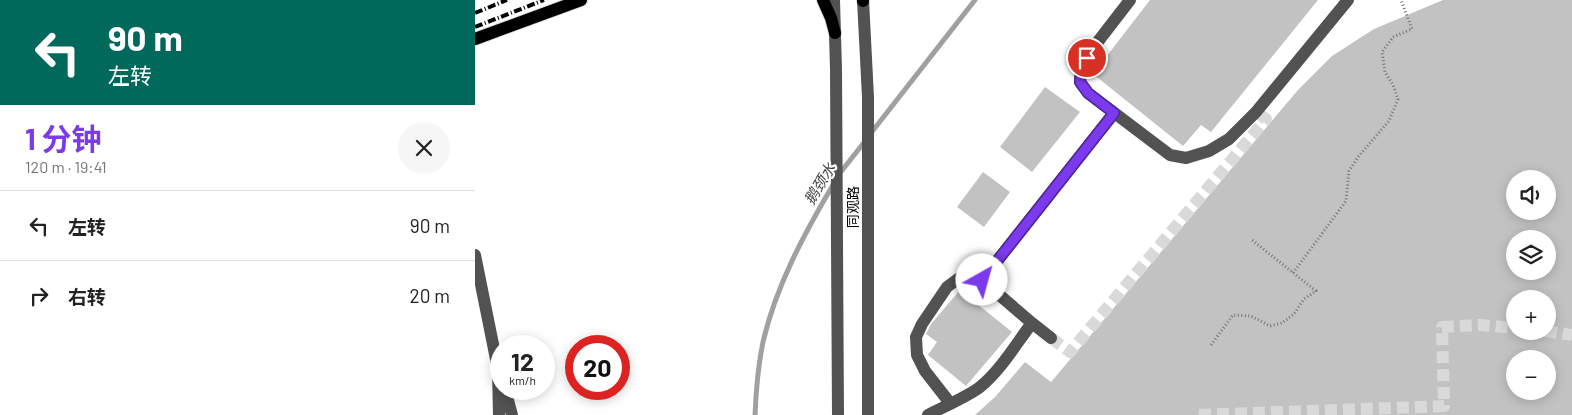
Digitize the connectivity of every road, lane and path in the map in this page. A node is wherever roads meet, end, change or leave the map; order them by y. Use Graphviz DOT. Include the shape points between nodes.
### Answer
graph roads {
  1 [pos="581,0"];
  2 [pos="823,0"];
  3 [pos="833,0"];
  4 [pos="863,0"];
  5 [pos="1130,0"];
  6 [pos="1348,0"];
  7 [pos="1401,0"];
  8 [pos="835,33"];
  9 [pos="475,40"];
  10 [pos="1114,113"];
  11 [pos="1252,240"];
  12 [pos="475,255"];
  13 [pos="1293,272"];
  14 [pos="982,280"];
  15 [pos="1032,323"];
  16 [pos="492,335"];
  17 [pos="1051,338"];
  18 [pos="1211,345"];
  19 [pos="499,400"];
  20 [pos="508,400"];
  21 [pos="951,403"];
  22 [pos="499,415"];
  23 [pos="512,415"];
  24 [pos="838,415"];
  25 [pos="868,415"];
  26 [pos="928,415"];
  1 -- 9 [label="main road"];
  2 -- 8 [label="main road"];
  3 -- 8 [label="street, 同观路"];
  4 -- 25 [label="street, 同观路" via="868,96"];
  5 -- 10 [label="street" via="1081,68 1080,82 1088,93"];
  6 -- 10 [label="street" via="1256,112 1229,139 1209,151 1186,158 1170,155"];
  7 -- 13 [label="path" via="1412,29 1393,37 1382,52 1385,72 1398,99 1389,120 1349,171 1346,201"];
  8 -- 24 [label="street, 同观路"];
  10 -- 14 [label="street"];
  11 -- 13 [label="path"];
  12 -- 16 [label="street"];
  13 -- 18 [label="path" via="1316,291 1304,299 1295,314 1270,326 1251,316 1233,314"];
  14 -- 15 [label="street"];
  14 -- 21 [label="street" via="976,275 961,276 947,287 916,338 917,355 925,371"];
  15 -- 17 [label="street"];
  15 -- 21 [label="street" via="979,387"];
  19 -- 22 [label="street"];
  20 -- 23 [label="street"];
  21 -- 26 [label="street"];
}
